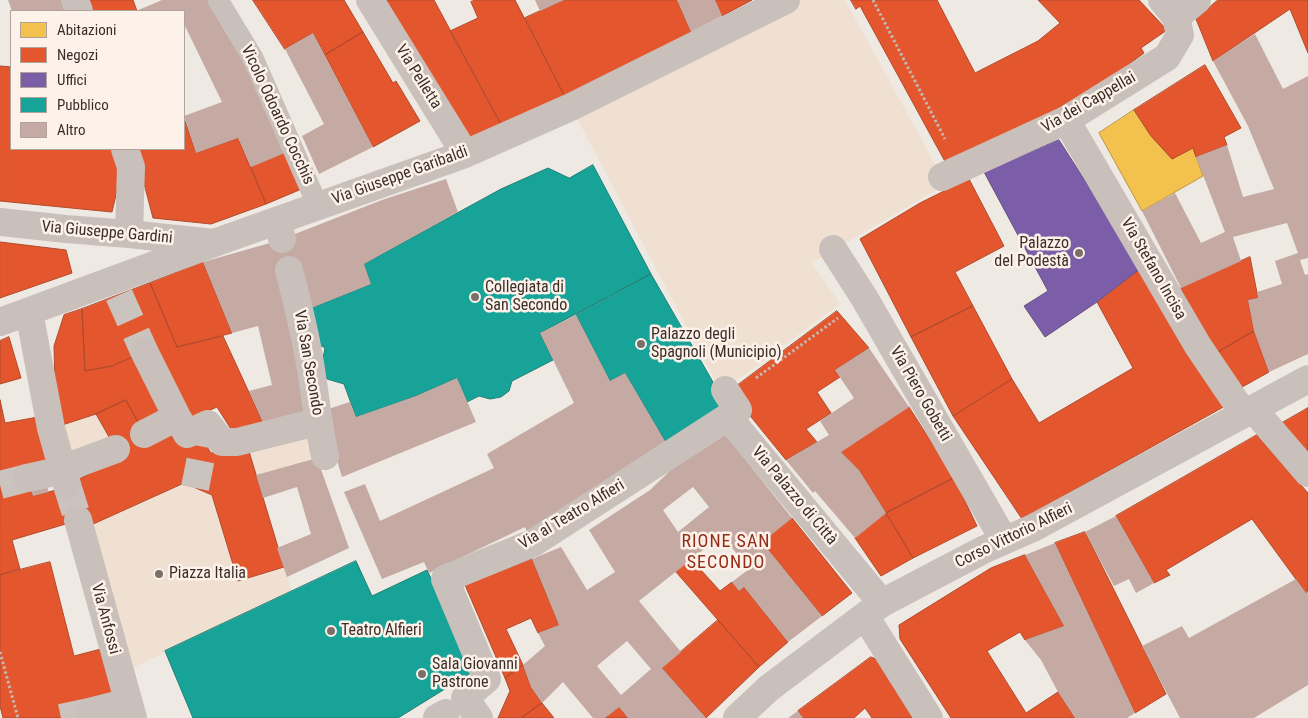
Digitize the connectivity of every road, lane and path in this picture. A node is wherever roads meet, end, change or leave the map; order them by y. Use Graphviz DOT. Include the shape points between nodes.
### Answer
graph roads {
  1 [pos="218,0"];
  2 [pos="370,0"];
  3 [pos="786,0"];
  4 [pos="873,0"];
  5 [pos="1198,0"];
  6 [pos="1169,9"];
  7 [pos="1066,120"];
  8 [pos="949,146"];
  9 [pos="125,150"];
  10 [pos="465,154"];
  11 [pos="942,177"];
  12 [pos="318,206"];
  13 [pos="0,222"];
  14 [pos="129,234"];
  15 [pos="214,244"];
  16 [pos="834,249"];
  17 [pos="289,270"];
  18 [pos="29,312"];
  19 [pos="840,316"];
  20 [pos="0,322"];
  21 [pos="144,351"];
  22 [pos="1308,380"];
  23 [pos="737,387"];
  24 [pos="1249,412"];
  25 [pos="177,417"];
  26 [pos="728,417"];
  27 [pos="318,422"];
  28 [pos="144,434"];
  29 [pos="116,449"];
  30 [pos="324,456"];
  31 [pos="1308,473"];
  32 [pos="61,475"];
  33 [pos="27,478"];
  34 [pos="78,520"];
  35 [pos="1004,540"];
  36 [pos="874,610"];
  37 [pos="0,652"];
  38 [pos="131,710"];
  39 [pos="89,712"];
  40 [pos="457,712"];
  41 [pos="18,718"];
  42 [pos="737,718"];
  43 [pos="929,718"];
  1 -- 12 [label="lane, Vicolo Odoardo Cocchis" via="253,58"];
  2 -- 10 [label="street, Via Pelletta"];
  3 -- 10 [label="street, Via Giuseppe Garibaldi" via="571,107"];
  4 -- 8 [label="path"];
  5 -- 6 [label="street"];
  6 -- 7 [label="street, Via dei Cappellai" via="1180,34 1167,57"];
  7 -- 11 [label="street, Via dei Cappellai"];
  7 -- 24 [label="street, Via Stefano Incisa" via="1198,346"];
  9 -- 14 [label="street" via="131,167"];
  10 -- 12 [label="street, Via Giuseppe Garibaldi"];
  12 -- 15 [label="street, Via Giuseppe Garibaldi" via="280,230"];
  13 -- 14 [label="street, Via Giuseppe Gardini"];
  14 -- 15 [label="street, Via Giuseppe Gardini"];
  15 -- 18 [label="street, Via Giuseppe Garibaldi" via="116,287"];
  16 -- 35 [label="street, Via Piero Gobetti"];
  17 -- 27 [label="street, Via San Secondo" via="301,315"];
  18 -- 20 [label="street, Via Giuseppe Garibaldi"];
  18 -- 32 [label="street"];
  19 -- 23 [label="path"];
  21 -- 25 [label="street"];
  22 -- 24 [label="street, Corso Vittorio Alfieri"];
  23 -- 26 [label="street" via="738,410"];
  24 -- 31 [label="street, Via Stefano Incisa"];
  24 -- 35 [label="street, Corso Vittorio Alfieri" via="1033,528"];
  25 -- 27 [label="street" via="187,434 206,433 222,442 237,442"];
  25 -- 28 [label="street"];
  26 -- 36 [label="street, Via Palazzo di Città"];
  26 -- 40 [label="street, Via al Teatro Alfieri" via="533,543 445,579 487,679"];
  27 -- 30 [label="street, Via San Secondo"];
  29 -- 32 [label="street"];
  32 -- 33 [label="street"];
  34 -- 38 [label="street, Via Anfossi"];
  35 -- 36 [label="street, Corso Vittorio Alfieri"];
  36 -- 42 [label="street, Corso Vittorio Alfieri" via="770,688"];
  36 -- 43 [label="street, Via Palazzo di Città"];
  37 -- 41 [label="path"];
  38 -- 39 [label="street"];
}
